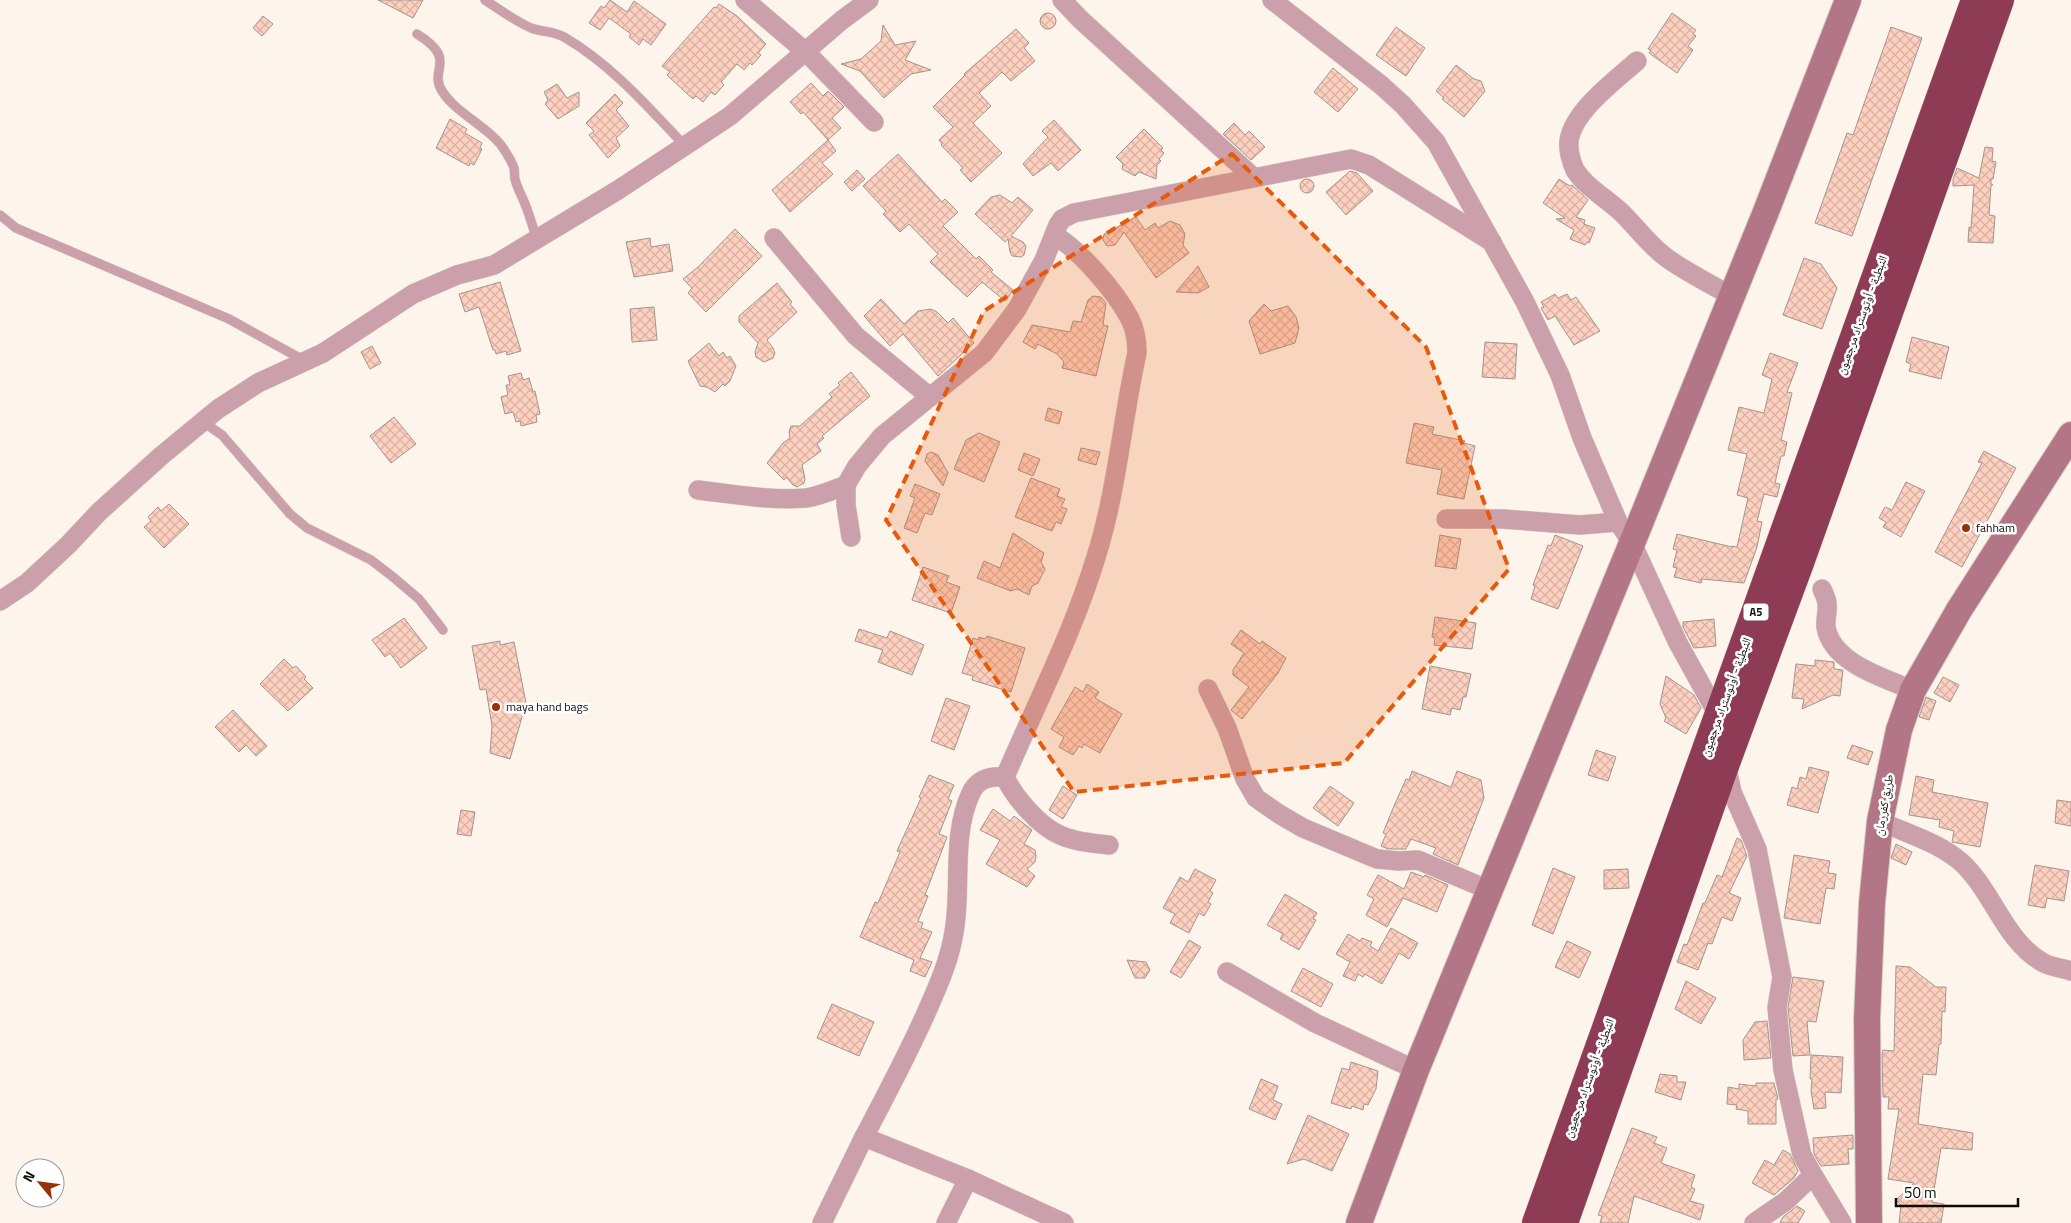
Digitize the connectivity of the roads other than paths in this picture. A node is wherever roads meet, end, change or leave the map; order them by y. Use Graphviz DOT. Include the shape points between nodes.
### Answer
graph roads {
  1 [pos="485,0"];
  2 [pos="745,0"];
  3 [pos="870,0"];
  4 [pos="1062,0"];
  5 [pos="1272,0"];
  6 [pos="1848,0"];
  7 [pos="1975,0"];
  8 [pos="2000,0"];
  9 [pos="417,34"];
  10 [pos="807,53"];
  11 [pos="1637,61"];
  12 [pos="874,122"];
  13 [pos="686,147"];
  14 [pos="1253,177"];
  15 [pos="0,214"];
  16 [pos="1054,235"];
  17 [pos="774,238"];
  18 [pos="537,241"];
  19 [pos="1492,242"];
  20 [pos="1731,296"];
  21 [pos="305,361"];
  22 [pos="930,397"];
  23 [pos="202,422"];
  24 [pos="2071,434"];
  25 [pos="846,485"];
  26 [pos="698,490"];
  27 [pos="1446,519"];
  28 [pos="1625,533"];
  29 [pos="851,537"];
  30 [pos="1822,590"];
  31 [pos="0,602"];
  32 [pos="443,630"];
  33 [pos="1208,689"];
  34 [pos="1912,690"];
  35 [pos="1719,717"];
  36 [pos="1726,763"];
  37 [pos="1005,777"];
  38 [pos="1880,821"];
  39 [pos="1109,845"];
  40 [pos="1488,890"];
  41 [pos="2071,971"];
  42 [pos="1227,972"];
  43 [pos="1416,1070"];
  44 [pos="864,1137"];
  45 [pos="1813,1175"];
  46 [pos="968,1179"];
  47 [pos="822,1223"];
  48 [pos="946,1223"];
  49 [pos="1064,1223"];
  50 [pos="1359,1223"];
  51 [pos="1536,1223"];
  52 [pos="1564,1223"];
  53 [pos="1754,1223"];
  54 [pos="1842,1223"];
  55 [pos="1869,1223"];
  1 -- 13 [label="lane" via="531,28 553,31 592,56 638,95"];
  2 -- 10 [label="street"];
  3 -- 10 [label="street" via="842,20"];
  4 -- 14 [label="street"];
  5 -- 19 [label="street" via="1403,104 1436,142"];
  6 -- 20 [label="street"];
  7 -- 35 [label="highway, النبطية - أوتوستراد مرجعيون / A5"];
  8 -- 36 [label="highway, النبطية - أوتوستراد مرجعيون / A5"];
  9 -- 18 [label="lane" via="436,48 441,64 438,81 443,92 489,133 514,167 514,178"];
  10 -- 12 [label="street"];
  10 -- 13 [label="street" via="730,116"];
  11 -- 20 [label="street" via="1595,98 1576,123 1569,140 1569,151 1576,170 1663,255"];
  13 -- 18 [label="street"];
  14 -- 16 [label="street" via="1074,213 1062,219"];
  14 -- 19 [label="street" via="1351,159 1369,165"];
  15 -- 21 [label="lane" via="16,228 230,319"];
  16 -- 22 [label="street" via="1017,309 990,345"];
  16 -- 37 [label="street" via="1084,259 1118,301 1131,320 1137,340 1136,353 1107,519 1096,558 1054,669"];
  17 -- 22 [label="street" via="856,336"];
  18 -- 21 [label="street" via="494,265 458,275 413,294 323,353"];
  19 -- 28 [label="street" via="1560,375 1582,438"];
  20 -- 28 [label="street"];
  21 -- 23 [label="street" via="258,383"];
  22 -- 25 [label="street" via="882,436"];
  23 -- 31 [label="street" via="99,512 27,583"];
  23 -- 32 [label="lane" via="222,435 307,528 371,560 418,599"];
  24 -- 34 [label="street, طريق كفررمان"];
  25 -- 26 [label="street" via="806,498 770,498"];
  25 -- 29 [label="street"];
  27 -- 28 [label="street" via="1503,519 1580,525"];
  28 -- 35 [label="street" via="1678,643"];
  28 -- 40 [label="street"];
  30 -- 34 [label="street" via="1827,603 1826,628 1840,654 1868,671"];
  33 -- 40 [label="street" via="1256,798 1303,828 1376,859 1418,860"];
  34 -- 38 [label="street, طريق كفررمان" via="1899,730"];
  35 -- 51 [label="highway, النبطية - أوتوستراد مرجعيون / A5"];
  36 -- 45 [label="street" via="1732,792 1757,849 1782,978 1778,1007 1783,1070 1802,1155"];
  36 -- 52 [label="highway, النبطية - أوتوستراد مرجعيون / A5"];
  37 -- 39 [label="street" via="1012,792 1058,834 1072,840"];
  37 -- 44 [label="street" via="980,780 964,809 958,856 955,931 947,959 906,1056"];
  38 -- 41 [label="street" via="1936,846 1960,862 1976,878 2021,946 2044,963"];
  38 -- 55 [label="street, طريق كفررمان" via="1872,903 1867,1019"];
  40 -- 43 [label="street"];
  42 -- 43 [label="street" via="1315,1024"];
  43 -- 50 [label="street"];
  44 -- 46 [label="street"];
  44 -- 47 [label="street"];
  45 -- 53 [label="street" via="1786,1201"];
  45 -- 54 [label="street"];
  46 -- 48 [label="street"];
  46 -- 49 [label="street"];
}
